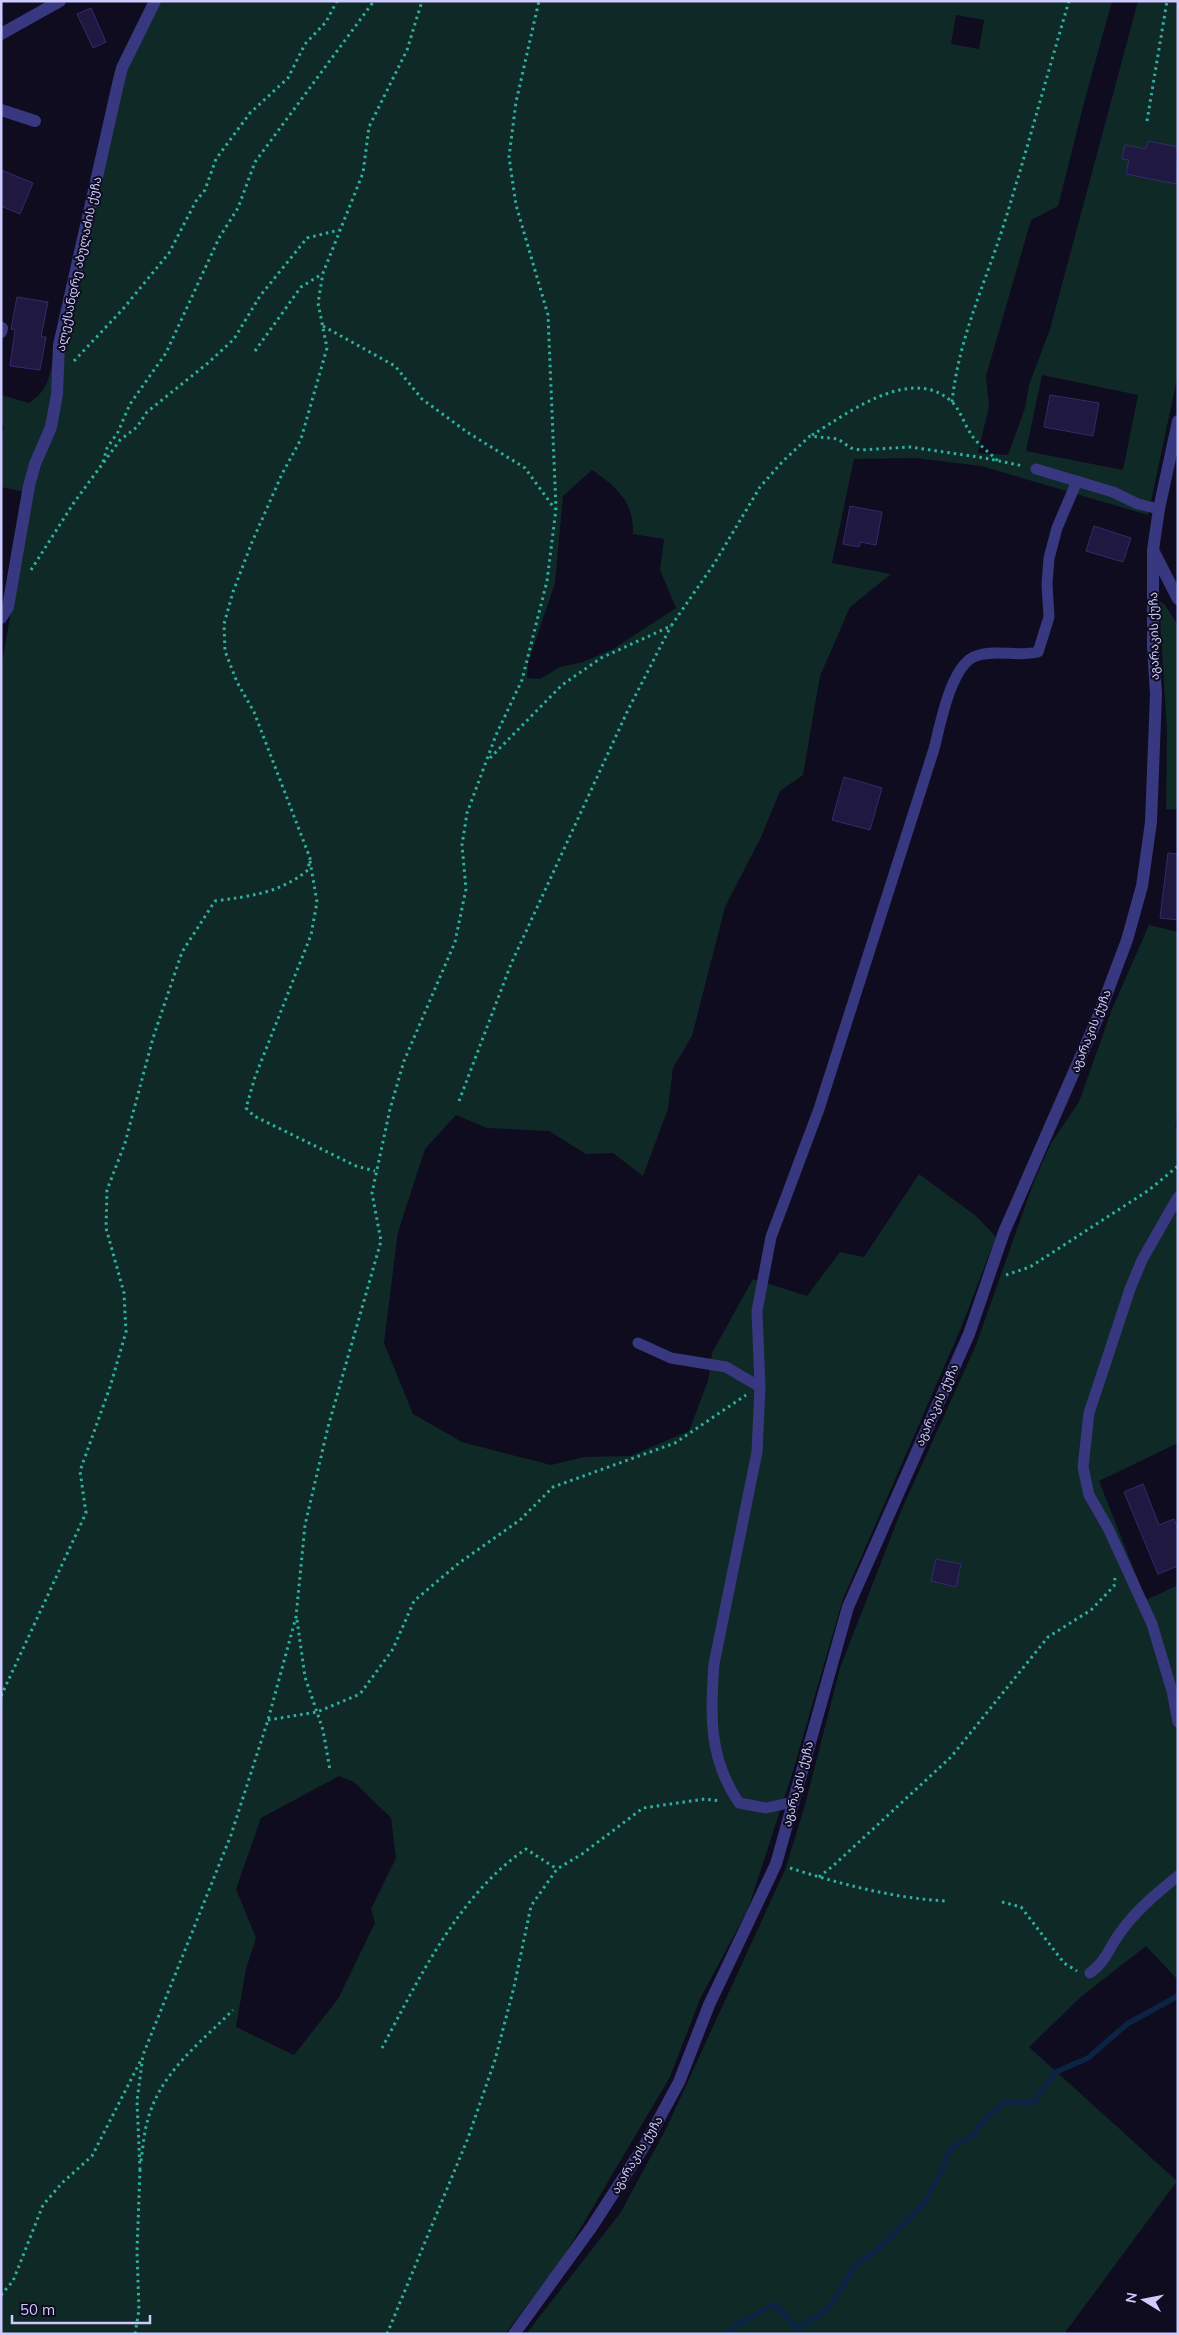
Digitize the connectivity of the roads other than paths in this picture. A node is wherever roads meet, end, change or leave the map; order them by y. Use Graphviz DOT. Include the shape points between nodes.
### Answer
graph roads {
  1 [pos="60,1"];
  2 [pos="155,1"];
  3 [pos="1,34"];
  4 [pos="1,110"];
  5 [pos="35,121"];
  6 [pos="2,328"];
  7 [pos="1,332"];
  8 [pos="1178,420"];
  9 [pos="1036,469"];
  10 [pos="1076,481"];
  11 [pos="1158,510"];
  12 [pos="1153,550"];
  13 [pos="1178,599"];
  14 [pos="1,618"];
  15 [pos="1178,1197"];
  16 [pos="638,1343"];
  17 [pos="760,1386"];
  18 [pos="1178,1722"];
  19 [pos="793,1802"];
  20 [pos="1178,1876"];
  21 [pos="1090,1973"];
  22 [pos="514,2334"];
  1 -- 3 [label="street"];
  2 -- 14 [label="street, ალექსანდრე აბულაძის ქუჩა" via="122,68 118,84 59,345 52,427 35,464 8,607"];
  4 -- 5 [label="street"];
  6 -- 7 [label="street"];
  8 -- 11 [label="street, აგარაკის ქუჩა"];
  9 -- 10 [label="lane"];
  10 -- 11 [label="lane"];
  10 -- 17 [label="lane" via="1057,528 1050,558 1047,584 1049,618 1038,652 975,656 962,667 944,706 934,749 819,1109 771,1237 757,1310"];
  11 -- 12 [label="street, აგარაკის ქუჩა"];
  12 -- 13 [label="street"];
  12 -- 19 [label="street, აგარაკის ქუჩა" via="1155,736 1151,822 1142,886 1127,940 1098,1017 1004,1232 969,1334 848,1607"];
  15 -- 18 [label="lane" via="1133,1282 1089,1414 1082,1467 1089,1495 1152,1624"];
  16 -- 17 [label="lane" via="671,1358 726,1367"];
  17 -- 19 [label="lane" via="757,1452 714,1664 714,1750 725,1782 739,1803 766,1808"];
  19 -- 22 [label="street, აგარაკის ქუჩა" via="776,1864 709,2005 679,2082 646,2143 591,2228"];
  20 -- 21 [label="lane" via="1155,1894 1120,1933 1102,1964"];
}
